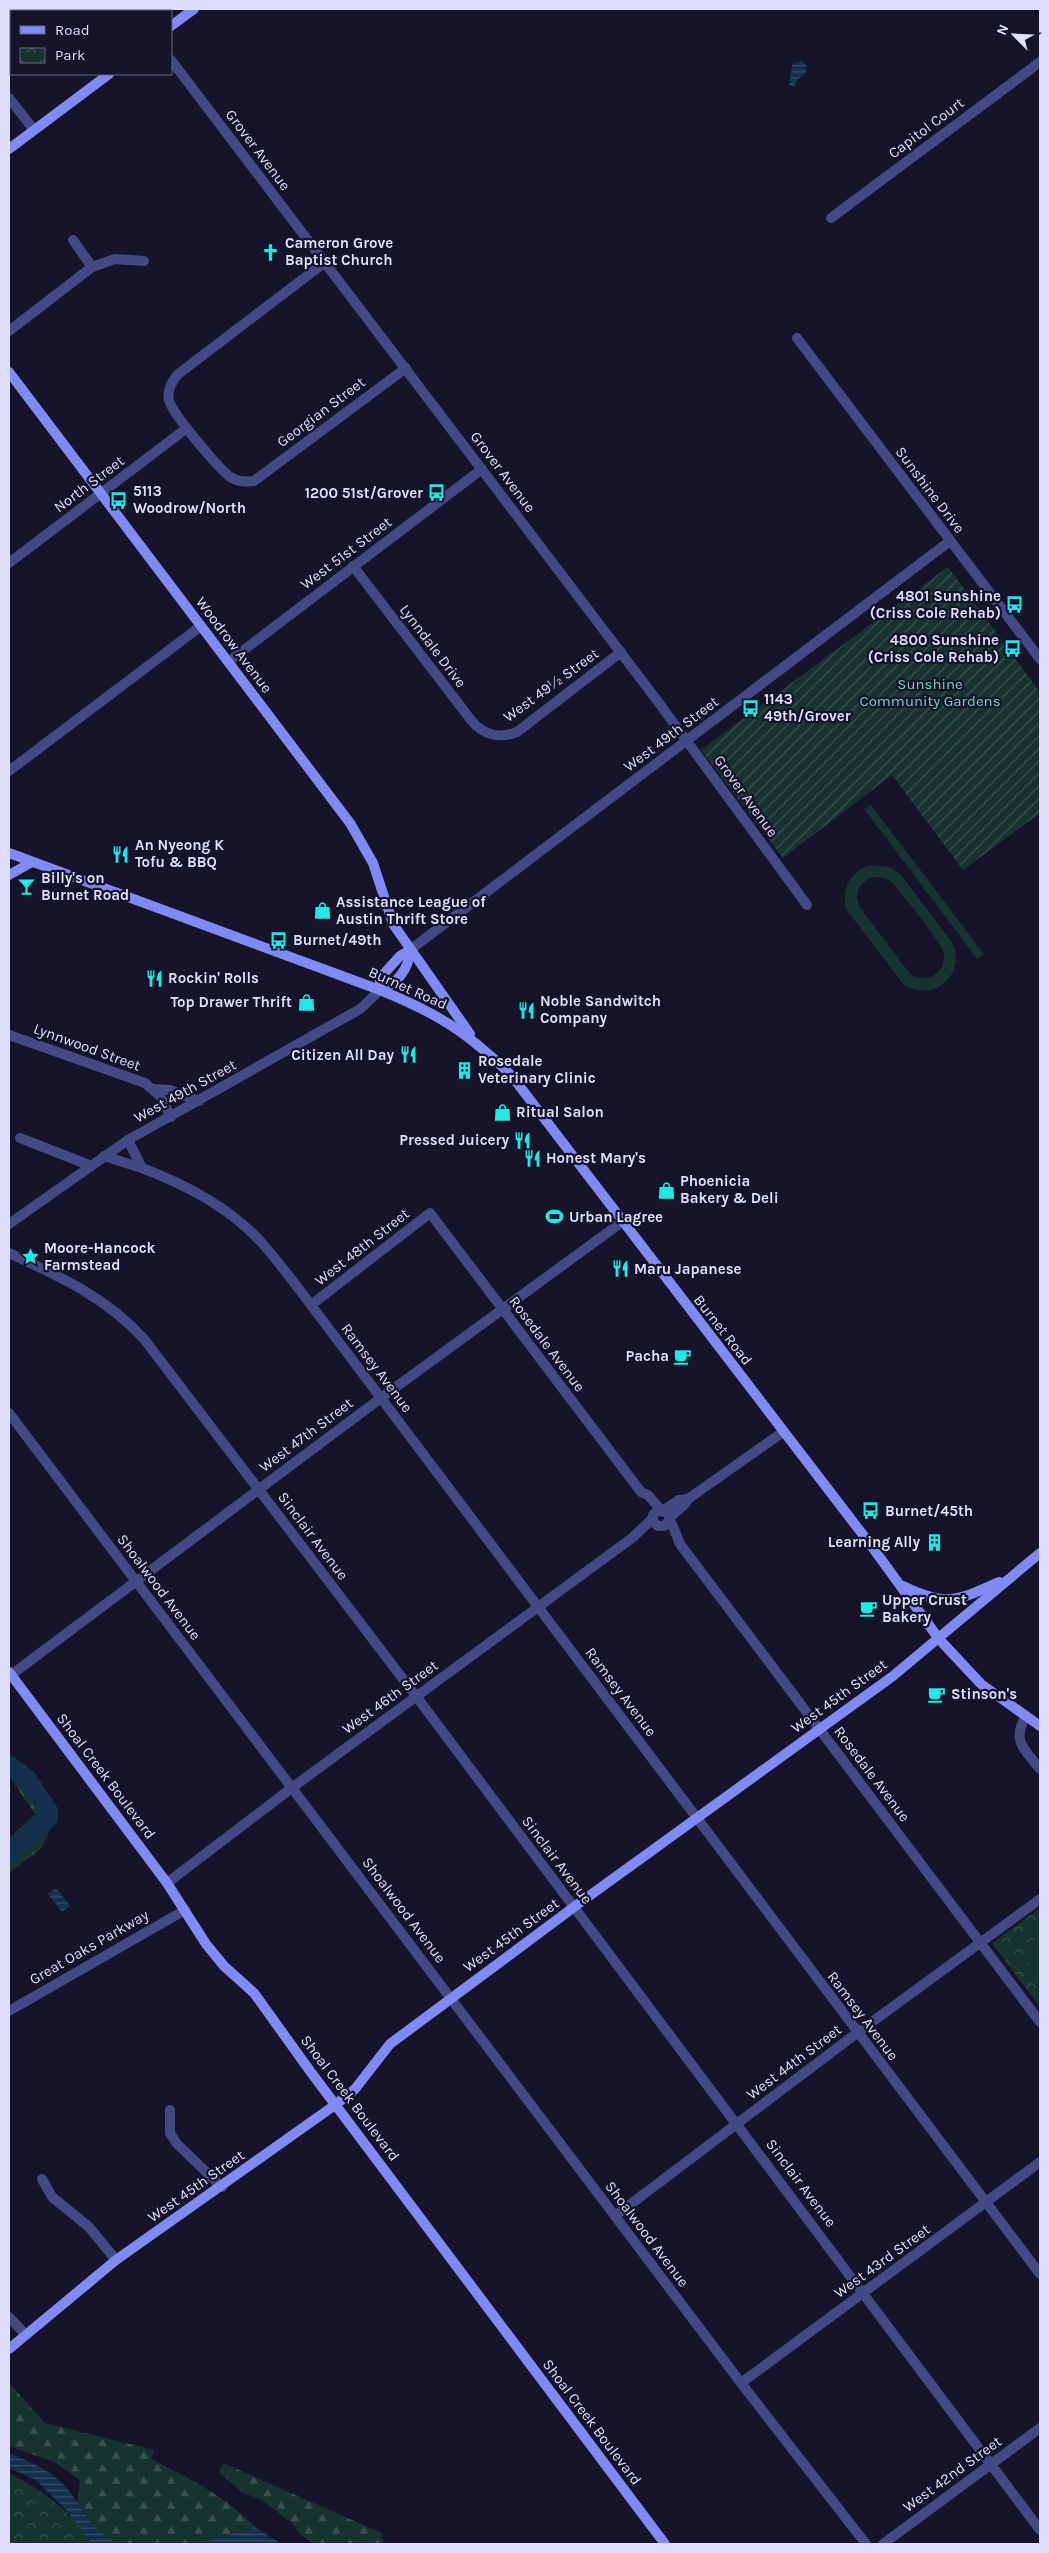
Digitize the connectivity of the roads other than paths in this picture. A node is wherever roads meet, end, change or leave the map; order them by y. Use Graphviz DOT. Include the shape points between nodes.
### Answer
graph roads {
  1 [pos="194,9"];
  2 [pos="172,25"];
  3 [pos="172,61"];
  4 [pos="1040,62"];
  5 [pos="107,75"];
  6 [pos="9,98"];
  7 [pos="34,130"];
  8 [pos="9,150"];
  9 [pos="830,218"];
  10 [pos="73,240"];
  11 [pos="144,260"];
  12 [pos="324,263"];
  13 [pos="92,267"];
  14 [pos="9,331"];
  15 [pos="797,338"];
  16 [pos="406,368"];
  17 [pos="9,372"];
  18 [pos="187,428"];
  19 [pos="482,469"];
  20 [pos="100,494"];
  21 [pos="950,541"];
  22 [pos="9,564"];
  23 [pos="353,566"];
  24 [pos="201,626"];
  25 [pos="621,652"];
  26 [pos="1040,659"];
  27 [pos="228,662"];
  28 [pos="496,735"];
  29 [pos="687,741"];
  30 [pos="9,772"];
  31 [pos="9,853"];
  32 [pos="32,862"];
  33 [pos="9,875"];
  34 [pos="807,905"];
  35 [pos="410,950"];
  36 [pos="380,990"];
  37 [pos="9,1035"];
  38 [pos="475,1041"];
  39 [pos="154,1089"];
  40 [pos="198,1101"];
  41 [pos="171,1117"];
  42 [pos="20,1138"];
  43 [pos="128,1140"];
  44 [pos="104,1156"];
  45 [pos="90,1165"];
  46 [pos="142,1168"];
  47 [pos="430,1213"];
  48 [pos="622,1222"];
  49 [pos="9,1224"];
  50 [pos="9,1253"];
  51 [pos="312,1305"];
  52 [pos="503,1310"];
  53 [pos="381,1398"];
  54 [pos="9,1413"];
  55 [pos="783,1432"];
  56 [pos="258,1489"];
  57 [pos="661,1518"];
  58 [pos="1040,1553"];
  59 [pos="1007,1578"];
  60 [pos="135,1580"];
  61 [pos="901,1585"];
  62 [pos="538,1608"];
  63 [pos="939,1639"];
  64 [pos="10,1673"];
  65 [pos="416,1696"];
  66 [pos="1026,1716"];
  67 [pos="1040,1726"];
  68 [pos="819,1729"];
  69 [pos="1040,1770"];
  70 [pos="293,1787"];
  71 [pos="697,1818"];
  72 [pos="167,1883"];
  73 [pos="1040,1899"];
  74 [pos="574,1907"];
  75 [pos="185,1910"];
  76 [pos="980,1942"];
  77 [pos="451,1998"];
  78 [pos="9,2011"];
  79 [pos="1040,2022"];
  80 [pos="857,2033"];
  81 [pos="336,2105"];
  82 [pos="170,2110"];
  83 [pos="737,2123"];
  84 [pos="1040,2162"];
  85 [pos="42,2179"];
  86 [pos="222,2187"];
  87 [pos="986,2203"];
  88 [pos="615,2216"];
  89 [pos="116,2260"];
  90 [pos="1040,2274"];
  91 [pos="863,2293"];
  92 [pos="9,2317"];
  93 [pos="25,2334"];
  94 [pos="9,2349"];
  95 [pos="741,2383"];
  96 [pos="1040,2428"];
  97 [pos="991,2464"];
  98 [pos="1040,2530"];
  99 [pos="665,2544"];
  100 [pos="866,2544"];
  101 [pos="883,2544"];
  1 -- 2 [label="main road"];
  3 -- 12 [label="street, Grover Avenue"];
  4 -- 9 [label="street, Capitol Court"];
  5 -- 7 [label="main road"];
  6 -- 7 [label="street"];
  7 -- 8 [label="main road"];
  10 -- 13 [label="street"];
  11 -- 13 [label="street" via="115,259"];
  12 -- 16 [label="street, Grover Avenue"];
  12 -- 18 [label="street" via="172,381 171,407"];
  13 -- 14 [label="street"];
  15 -- 21 [label="street, Sunshine Drive"];
  16 -- 18 [label="street, Georgian Street" via="254,481 237,481 227,475"];
  16 -- 19 [label="street, Grover Avenue"];
  17 -- 20 [label="main road, Woodrow Avenue"];
  18 -- 20 [label="street, North Street"];
  19 -- 23 [label="street, West 51st Street"];
  19 -- 25 [label="street, Grover Avenue"];
  20 -- 22 [label="street, North Street"];
  20 -- 24 [label="main road, Woodrow Avenue"];
  21 -- 26 [label="street, Sunshine Drive"];
  21 -- 29 [label="street, West 49th Street"];
  23 -- 27 [label="street, West 51st Street"];
  23 -- 28 [label="street, Lynndale Drive" via="476,726"];
  24 -- 27 [label="main road, Woodrow Avenue"];
  24 -- 30 [label="street"];
  25 -- 28 [label="street, West 49½ Street" via="523,727 510,734"];
  25 -- 29 [label="street, Grover Avenue"];
  27 -- 35 [label="main road, Woodrow Avenue" via="350,823 373,863 393,924"];
  29 -- 34 [label="street, Grover Avenue"];
  29 -- 35 [label="street, West 49th Street"];
  31 -- 32 [label="main road, Burnet Road"];
  32 -- 33 [label="main road"];
  32 -- 36 [label="main road, Burnet Road"];
  35 -- 36 [label="main road, West 49th Street" via="380,978"];
  35 -- 36 [label="main road, West 49th Street" via="409,961 394,985"];
  35 -- 38 [label="main road, Woodrow Avenue"];
  36 -- 38 [label="main road, Burnet Road" via="437,1016"];
  36 -- 40 [label="street, West 49th Street" via="360,1009"];
  37 -- 39 [label="street, Lynnwood Street"];
  38 -- 48 [label="main road, Burnet Road" via="511,1075"];
  39 -- 40 [label="street, Lynnwood Street" via="170,1090"];
  39 -- 41 [label="street, Lynnwood Street"];
  40 -- 41 [label="street, West 49th Street"];
  41 -- 43 [label="street, West 49th Street"];
  42 -- 45 [label="street"];
  43 -- 44 [label="street, West 49th Street"];
  43 -- 46 [label="street"];
  44 -- 45 [label="street, West 49th Street"];
  44 -- 46 [label="street, Ramsey Avenue"];
  45 -- 49 [label="street, West 49th Street"];
  46 -- 51 [label="street, Ramsey Avenue" via="191,1188 240,1222 262,1243"];
  47 -- 51 [label="street, West 48th Street"];
  47 -- 52 [label="street, Rosedale Avenue"];
  48 -- 52 [label="street, West 47th Street"];
  48 -- 55 [label="main road, Burnet Road"];
  50 -- 56 [label="street, Sinclair Avenue" via="91,1293 133,1326"];
  51 -- 53 [label="street, Ramsey Avenue"];
  52 -- 53 [label="street, West 47th Street"];
  52 -- 57 [label="street, Rosedale Avenue" via="641,1492 642,1500"];
  53 -- 56 [label="street, West 47th Street"];
  53 -- 62 [label="street, Ramsey Avenue"];
  54 -- 60 [label="street, Shoalwood Avenue"];
  55 -- 57 [label="street, West 46th Street" via="688,1499 679,1500"];
  55 -- 61 [label="main road, Burnet Road"];
  56 -- 60 [label="street, West 47th Street"];
  56 -- 65 [label="street, Sinclair Avenue"];
  57 -- 62 [label="street, West 46th Street" via="642,1536 632,1538"];
  57 -- 68 [label="street, Rosedale Avenue" via="679,1537 680,1544"];
  58 -- 59 [label="main road, West 45th Street"];
  59 -- 61 [label="main road" via="969,1596 952,1600 933,1599"];
  59 -- 63 [label="main road, West 45th Street"];
  60 -- 64 [label="street, West 47th Street"];
  60 -- 70 [label="street, Shoalwood Avenue"];
  61 -- 63 [label="main road, Burnet Road"];
  62 -- 65 [label="street, West 46th Street"];
  62 -- 71 [label="street, Ramsey Avenue"];
  63 -- 66 [label="main road, Burnet Road" via="981,1684"];
  63 -- 68 [label="main road, West 45th Street"];
  64 -- 72 [label="main road, Shoal Creek Boulevard"];
  65 -- 70 [label="street, West 46th Street"];
  65 -- 74 [label="street, Sinclair Avenue"];
  66 -- 67 [label="main road, Burnet Road"];
  66 -- 69 [label="street" via="1018,1736"];
  68 -- 71 [label="main road, West 45th Street"];
  68 -- 76 [label="street, Rosedale Avenue"];
  70 -- 72 [label="street, West 46th Street"];
  70 -- 77 [label="street, Shoalwood Avenue"];
  71 -- 74 [label="main road, West 45th Street"];
  71 -- 80 [label="street, Ramsey Avenue"];
  72 -- 75 [label="main road, Shoal Creek Boulevard"];
  73 -- 76 [label="street, West 44th Street"];
  74 -- 77 [label="main road, West 45th Street"];
  74 -- 83 [label="street, Sinclair Avenue"];
  75 -- 78 [label="street, Great Oaks Parkway"];
  75 -- 81 [label="main road, Shoal Creek Boulevard" via="212,1952 254,1992"];
  76 -- 79 [label="street, Rosedale Avenue"];
  76 -- 80 [label="street, West 44th Street"];
  77 -- 81 [label="main road, West 45th Street" via="390,2044 355,2089"];
  77 -- 88 [label="street, Shoalwood Avenue"];
  80 -- 83 [label="street, West 44th Street"];
  80 -- 87 [label="street, Ramsey Avenue"];
  81 -- 86 [label="main road, West 45th Street"];
  81 -- 99 [label="main road, Shoal Creek Boulevard"];
  82 -- 86 [label="street" via="170,2133 177,2144"];
  83 -- 88 [label="street, West 44th Street"];
  83 -- 91 [label="street, Sinclair Avenue"];
  84 -- 87 [label="street, West 43rd Street"];
  85 -- 89 [label="street" via="52,2197 89,2227"];
  86 -- 89 [label="main road, West 45th Street"];
  87 -- 90 [label="street, Ramsey Avenue"];
  87 -- 91 [label="street, West 43rd Street"];
  88 -- 95 [label="street, Shoalwood Avenue"];
  89 -- 93 [label="main road, West 45th Street"];
  91 -- 95 [label="street, West 43rd Street"];
  91 -- 97 [label="street, Sinclair Avenue"];
  92 -- 93 [label="street"];
  93 -- 94 [label="main road, West 45th Street"];
  95 -- 100 [label="street, Shoalwood Avenue"];
  96 -- 97 [label="street, West 42nd Street"];
  97 -- 98 [label="street, Sinclair Avenue"];
  97 -- 101 [label="street, West 42nd Street"];
}
